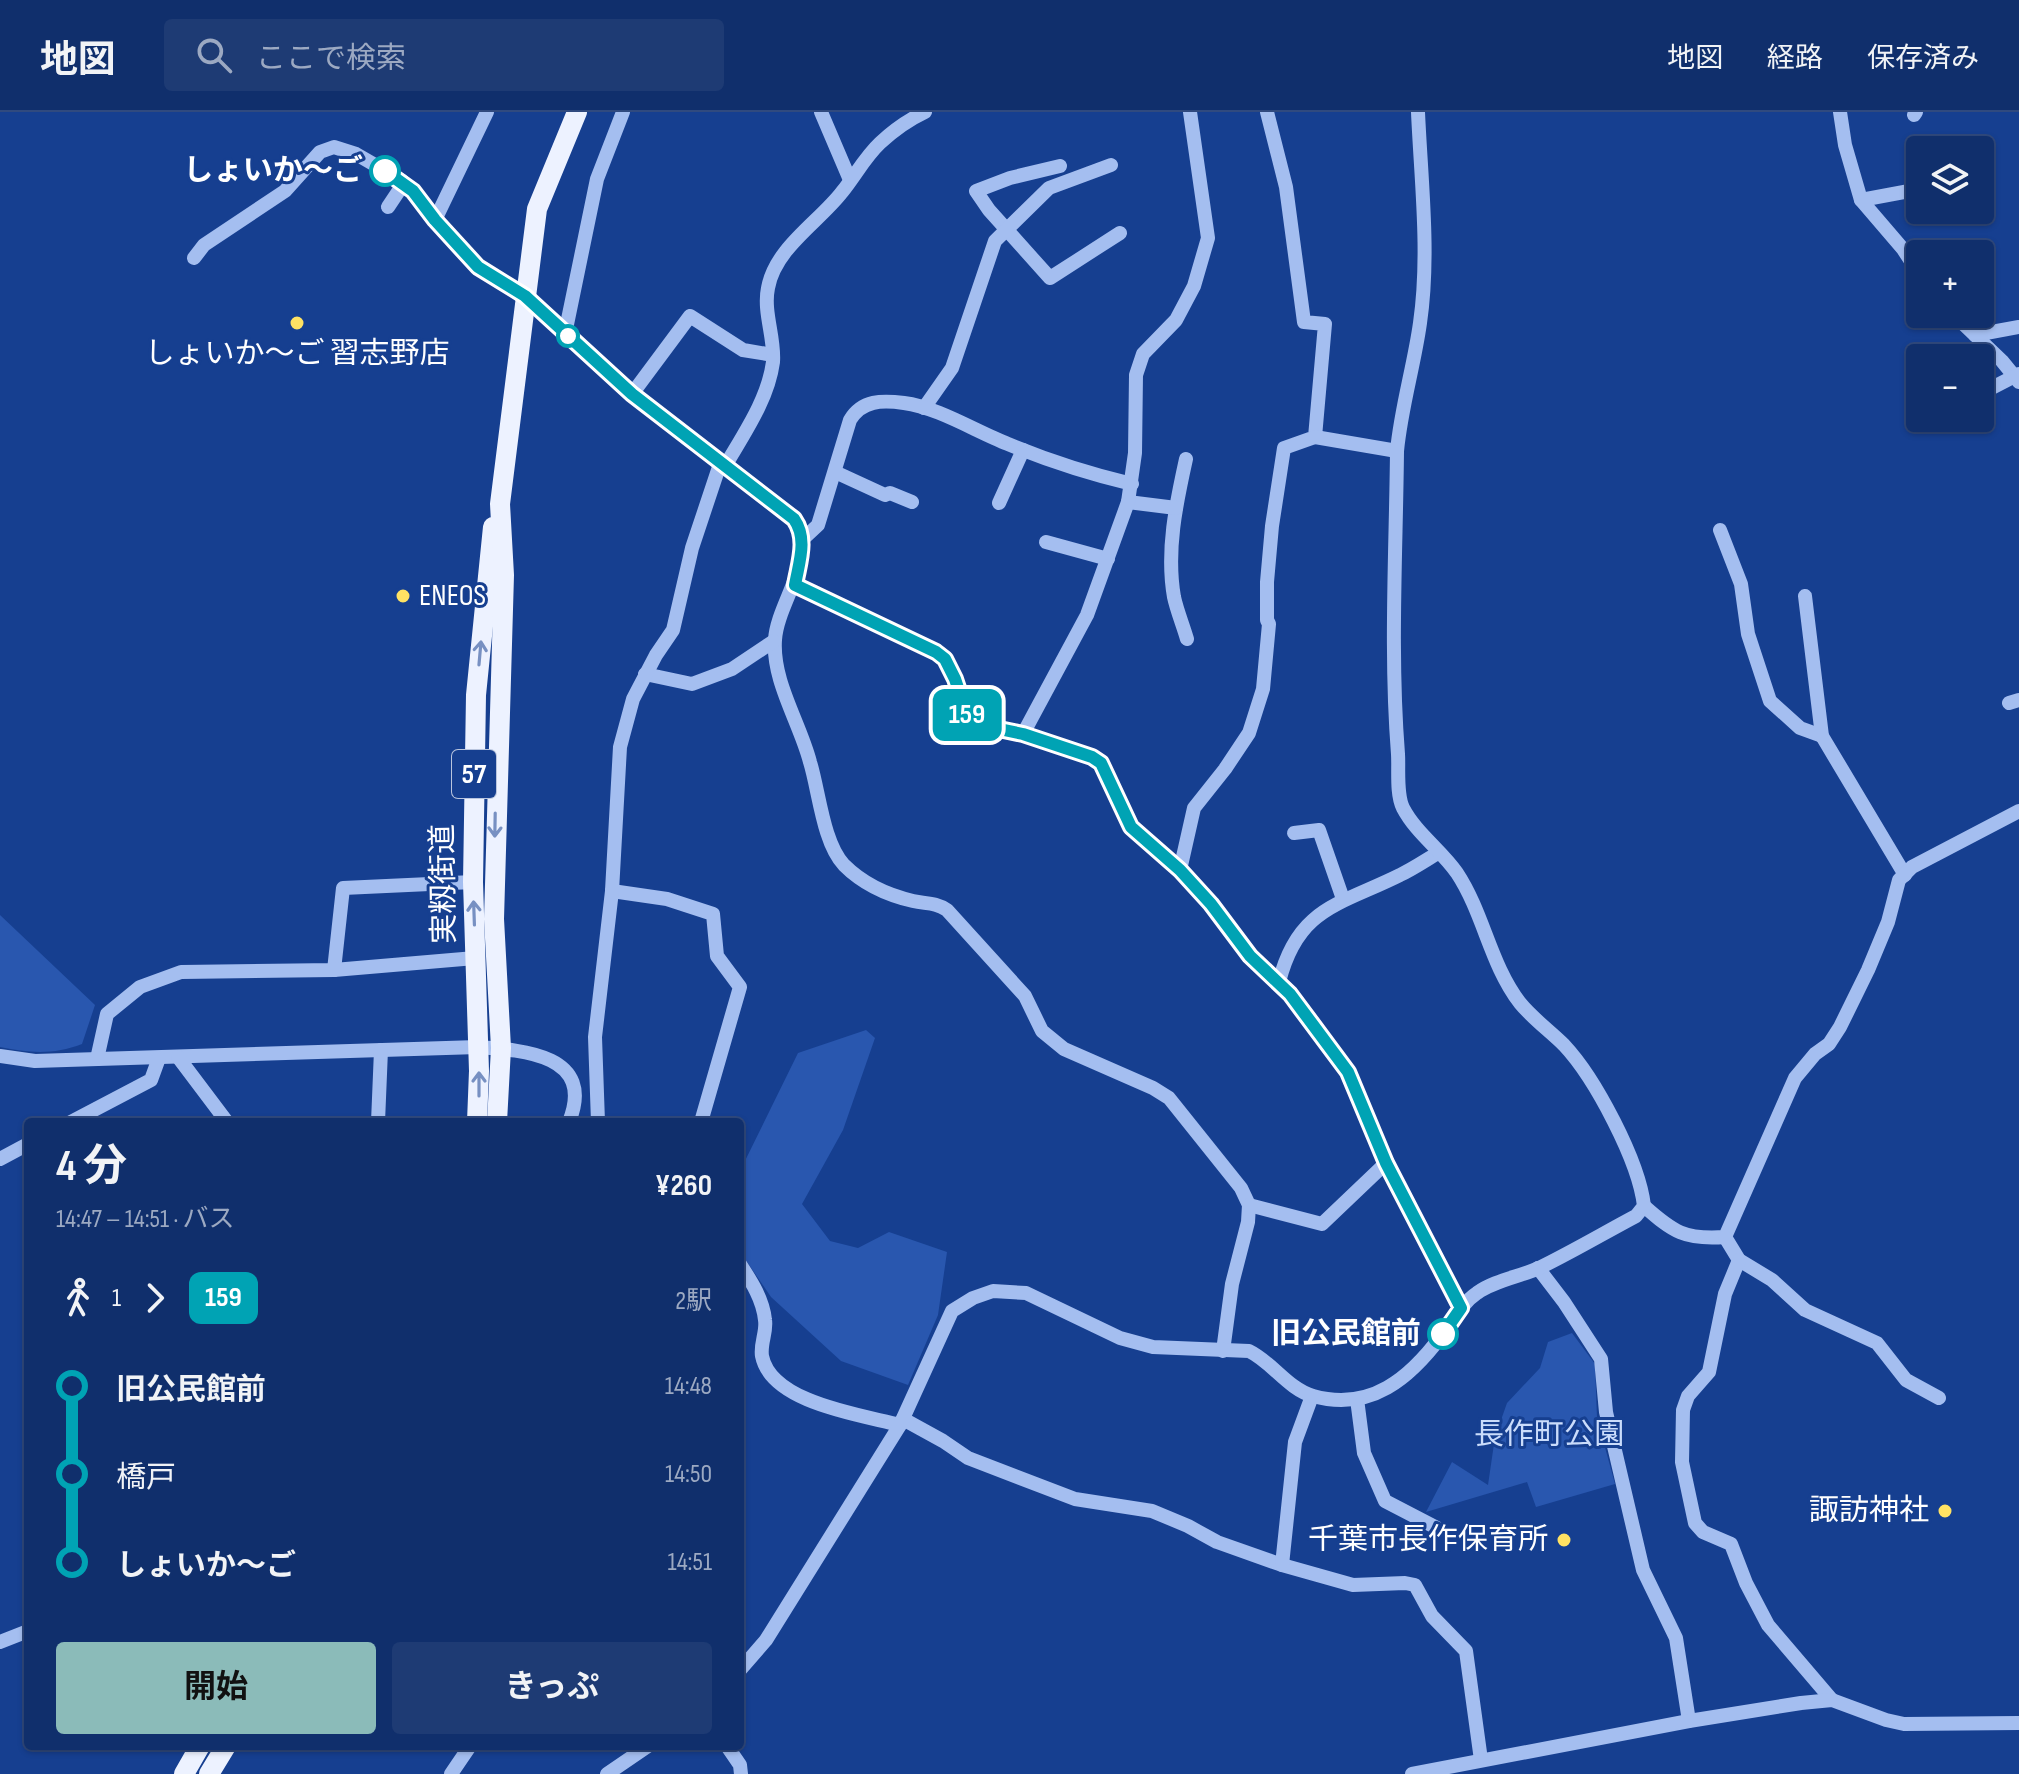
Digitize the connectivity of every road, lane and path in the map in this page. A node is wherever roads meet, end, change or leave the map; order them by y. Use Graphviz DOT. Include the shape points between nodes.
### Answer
graph roads {
  1 [pos="487,112"];
  2 [pos="577,112"];
  3 [pos="623,112"];
  4 [pos="821,112"];
  5 [pos="925,112"];
  6 [pos="1190,112"];
  7 [pos="1267,112"];
  8 [pos="1418,112"];
  9 [pos="1840,112"];
  10 [pos="1111,165"];
  11 [pos="1060,166"];
  12 [pos="850,180"];
  13 [pos="404,183"];
  14 [pos="1906,192"];
  15 [pos="1861,200"];
  16 [pos="388,207"];
  17 [pos="435,220"];
  18 [pos="1007,230"];
  19 [pos="1120,233"];
  20 [pos="1906,254"];
  21 [pos="194,258"];
  22 [pos="525,296"];
  23 [pos="2019,327"];
  24 [pos="1968,328"];
  25 [pos="565,334"];
  26 [pos="1975,335"];
  27 [pos="773,355"];
  28 [pos="2017,377"];
  29 [pos="1994,388"];
  30 [pos="632,394"];
  31 [pos="924,408"];
  32 [pos="1315,437"];
  33 [pos="1023,450"];
  34 [pos="1397,451"];
  35 [pos="1186,459"];
  36 [pos="722,466"];
  37 [pos="835,472"];
  38 [pos="1132,484"];
  39 [pos="912,502"];
  40 [pos="1128,502"];
  41 [pos="999,503"];
  42 [pos="500,504"];
  43 [pos="1176,508"];
  44 [pos="1720,530"];
  45 [pos="803,539"];
  46 [pos="1046,542"];
  47 [pos="1108,559"];
  48 [pos="795,585"];
  49 [pos="1805,596"];
  50 [pos="1187,639"];
  51 [pos="774,641"];
  52 [pos="645,674"];
  53 [pos="1023,734"];
  54 [pos="1822,736"];
  55 [pos="2019,811"];
  56 [pos="1294,833"];
  57 [pos="1438,853"];
  58 [pos="1180,870"];
  59 [pos="1905,875"];
  60 [pos="473,882"];
  61 [pos="612,891"];
  62 [pos="1343,899"];
  63 [pos="475,958"];
  64 [pos="334,970"];
  65 [pos="1279,982"];
  66 [pos="478,1047"];
  67 [pos="501,1048"];
  68 [pos="381,1050"];
  69 [pos="0,1056"];
  70 [pos="178,1057"];
  71 [pos="159,1058"];
  72 [pos="97,1059"];
  73 [pos="79,1118"];
  74 [pos="224,1118"];
  75 [pos="378,1118"];
  76 [pos="477,1118"];
  77 [pos="497,1118"];
  78 [pos="570,1118"];
  79 [pos="598,1118"];
  80 [pos="702,1118"];
  81 [pos="24,1146"];
  82 [pos="0,1159"];
  83 [pos="1386,1163"];
  84 [pos="1249,1205"];
  85 [pos="1644,1206"];
  86 [pos="1725,1237"];
  87 [pos="1739,1260"];
  88 [pos="1538,1268"];
  89 [pos="744,1271"];
  90 [pos="1461,1308"];
  91 [pos="1223,1351"];
  92 [pos="1312,1396"];
  93 [pos="1939,1398"];
  94 [pos="1357,1399"];
  95 [pos="902,1422"];
  96 [pos="1437,1528"];
  97 [pos="1282,1565"];
  98 [pos="24,1633"];
  99 [pos="0,1642"];
  100 [pos="744,1665"];
  101 [pos="1832,1700"];
  102 [pos="1689,1721"];
  103 [pos="2019,1723"];
  104 [pos="198,1750"];
  105 [pos="224,1750"];
  106 [pos="467,1750"];
  107 [pos="642,1750"];
  108 [pos="730,1750"];
  109 [pos="1481,1760"];
  110 [pos="184,1774"];
  111 [pos="209,1774"];
  112 [pos="451,1774"];
  113 [pos="607,1774"];
  114 [pos="741,1774"];
  115 [pos="1412,1774"];
  1 -- 17 [label="street"];
  2 -- 22 [label="main road, 実籾街道 / 57" via="537,209"];
  3 -- 25 [label="street" via="597,179"];
  4 -- 12 [label="street"];
  5 -- 12 [label="street" via="878,144"];
  6 -- 38 [label="street" via="1208,238 1194,286 1176,320 1143,354 1136,375"];
  7 -- 32 [label="street" via="1286,187 1304,322 1325,324"];
  8 -- 34 [label="street" via="1420,322"];
  9 -- 15 [label="street"];
  10 -- 18 [label="street" via="1049,188"];
  11 -- 18 [label="street" via="976,191"];
  12 -- 27 [label="street" via="787,251 774,274 768,288"];
  13 -- 16 [label="street"];
  13 -- 17 [label="street"];
  13 -- 21 [label="street" via="356,154 326,149 285,191 204,245"];
  14 -- 15 [label="street"];
  15 -- 20 [label="street"];
  17 -- 22 [label="street" via="478,267"];
  18 -- 19 [label="street" via="1050,278"];
  18 -- 31 [label="street" via="995,241 952,368"];
  22 -- 25 [label="street"];
  22 -- 42 [label="main road, 実籾街道 / 57"];
  23 -- 26 [label="street"];
  24 -- 26 [label="street"];
  25 -- 30 [label="street"];
  26 -- 28 [label="street"];
  27 -- 30 [label="street" via="743,350 690,316"];
  27 -- 36 [label="street" via="758,410"];
  28 -- 29 [label="street"];
  30 -- 36 [label="street"];
  31 -- 33 [label="street"];
  31 -- 37 [label="street" via="882,402 856,409"];
  32 -- 34 [label="street"];
  32 -- 58 [label="street" via="1284,448 1267,582 1263,689 1249,733 1194,808"];
  33 -- 38 [label="street"];
  33 -- 41 [label="street"];
  34 -- 57 [label="street" via="1394,707 1402,806"];
  35 -- 43 [label="street"];
  36 -- 45 [label="street" via="794,519"];
  36 -- 52 [label="street" via="692,548 673,630"];
  37 -- 39 [label="street"];
  37 -- 45 [label="street" via="818,525"];
  38 -- 40 [label="street"];
  40 -- 43 [label="street"];
  40 -- 47 [label="street"];
  60 -- 42 [label="main road, 実籾街道 / 57, one-way" via="476,695 491,533"];
  42 -- 67 [label="main road, 実籾街道 / 57, one-way" via="504,575 494,919"];
  43 -- 50 [label="street" via="1170,556 1174,597"];
  44 -- 54 [label="street" via="1741,584 1748,634 1770,701 1800,728"];
  45 -- 48 [label="street"];
  46 -- 47 [label="street"];
  47 -- 53 [label="street" via="1087,615"];
  48 -- 51 [label="street"];
  48 -- 53 [label="street" via="936,652 955,679 967,715 980,725"];
  49 -- 54 [label="street"];
  51 -- 52 [label="street" via="732,669 692,684"];
  51 -- 84 [label="street" via="779,674 841,862 879,890 947,910 1025,996 1042,1031 1064,1049 1169,1098"];
  52 -- 61 [label="street" via="629,706 620,747"];
  53 -- 58 [label="street" via="1101,763 1131,827"];
  54 -- 59 [label="street"];
  55 -- 59 [label="street"];
  56 -- 62 [label="street" via="1319,830"];
  57 -- 62 [label="street"];
  57 -- 85 [label="street" via="1472,901 1508,985 1590,1077 1642,1189"];
  58 -- 65 [label="street" via="1250,956"];
  59 -- 86 [label="street" via="1845,1016 1829,1044 1795,1078"];
  63 -- 60 [label="main road, 実籾街道 / 57, one-way"];
  60 -- 64 [label="street" via="343,888"];
  61 -- 79 [label="street" via="595,1037"];
  61 -- 80 [label="street" via="667,899 713,914 717,956 740,987"];
  62 -- 65 [label="street" via="1301,934 1286,955"];
  63 -- 64 [label="street"];
  63 -- 66 [label="main road, 実籾街道 / 57"];
  64 -- 72 [label="street" via="181,972 140,987 107,1014"];
  65 -- 83 [label="street" via="1348,1072"];
  66 -- 67 [label="street"];
  66 -- 68 [label="street"];
  76 -- 66 [label="main road, 実籾街道 / 57, one-way"];
  67 -- 77 [label="main road, 実籾街道 / 57"];
  67 -- 78 [label="street" via="543,1056 566,1070 575,1099"];
  68 -- 70 [label="street"];
  68 -- 75 [label="street"];
  69 -- 72 [label="street"];
  70 -- 71 [label="street"];
  70 -- 74 [label="street"];
  71 -- 72 [label="street"];
  71 -- 73 [label="street" via="151,1080"];
  81 -- 82 [label="street"];
  83 -- 84 [label="street" via="1322,1224"];
  83 -- 90 [label="street"];
  84 -- 91 [label="street"];
  85 -- 86 [label="street" via="1670,1230 1707,1239"];
  85 -- 88 [label="street" via="1636,1216"];
  86 -- 87 [label="street"];
  87 -- 93 [label="street" via="1805,1310 1877,1343 1906,1380"];
  87 -- 101 [label="street" via="1725,1294 1709,1372 1683,1410 1687,1493 1695,1523 1731,1544 1768,1625"];
  88 -- 90 [label="street" via="1476,1293"];
  88 -- 102 [label="street" via="1601,1359 1606,1412 1643,1570 1676,1638"];
  89 -- 95 [label="street" via="759,1297 766,1322 763,1362 775,1380 817,1403"];
  90 -- 94 [label="street" via="1403,1380"];
  91 -- 92 [label="street" via="1249,1351 1263,1358"];
  91 -- 95 [label="street" via="1153,1347 1120,1338 1026,1293 993,1291 952,1311"];
  92 -- 94 [label="street"];
  92 -- 97 [label="street" via="1295,1442"];
  94 -- 96 [label="street" via="1364,1453 1385,1501"];
  95 -- 97 [label="street" via="968,1458 1075,1499 1152,1511"];
  95 -- 100 [label="street" via="766,1640"];
  97 -- 109 [label="street" via="1353,1585 1415,1585 1432,1616 1466,1651"];
  98 -- 99 [label="street"];
  101 -- 102 [label="street"];
  101 -- 103 [label="street" via="1904,1724"];
  102 -- 109 [label="street"];
  104 -- 110 [label="main road"];
  105 -- 111 [label="main road"];
  106 -- 112 [label="street"];
  107 -- 113 [label="street"];
  108 -- 114 [label="street"];
  109 -- 115 [label="street"];
}
